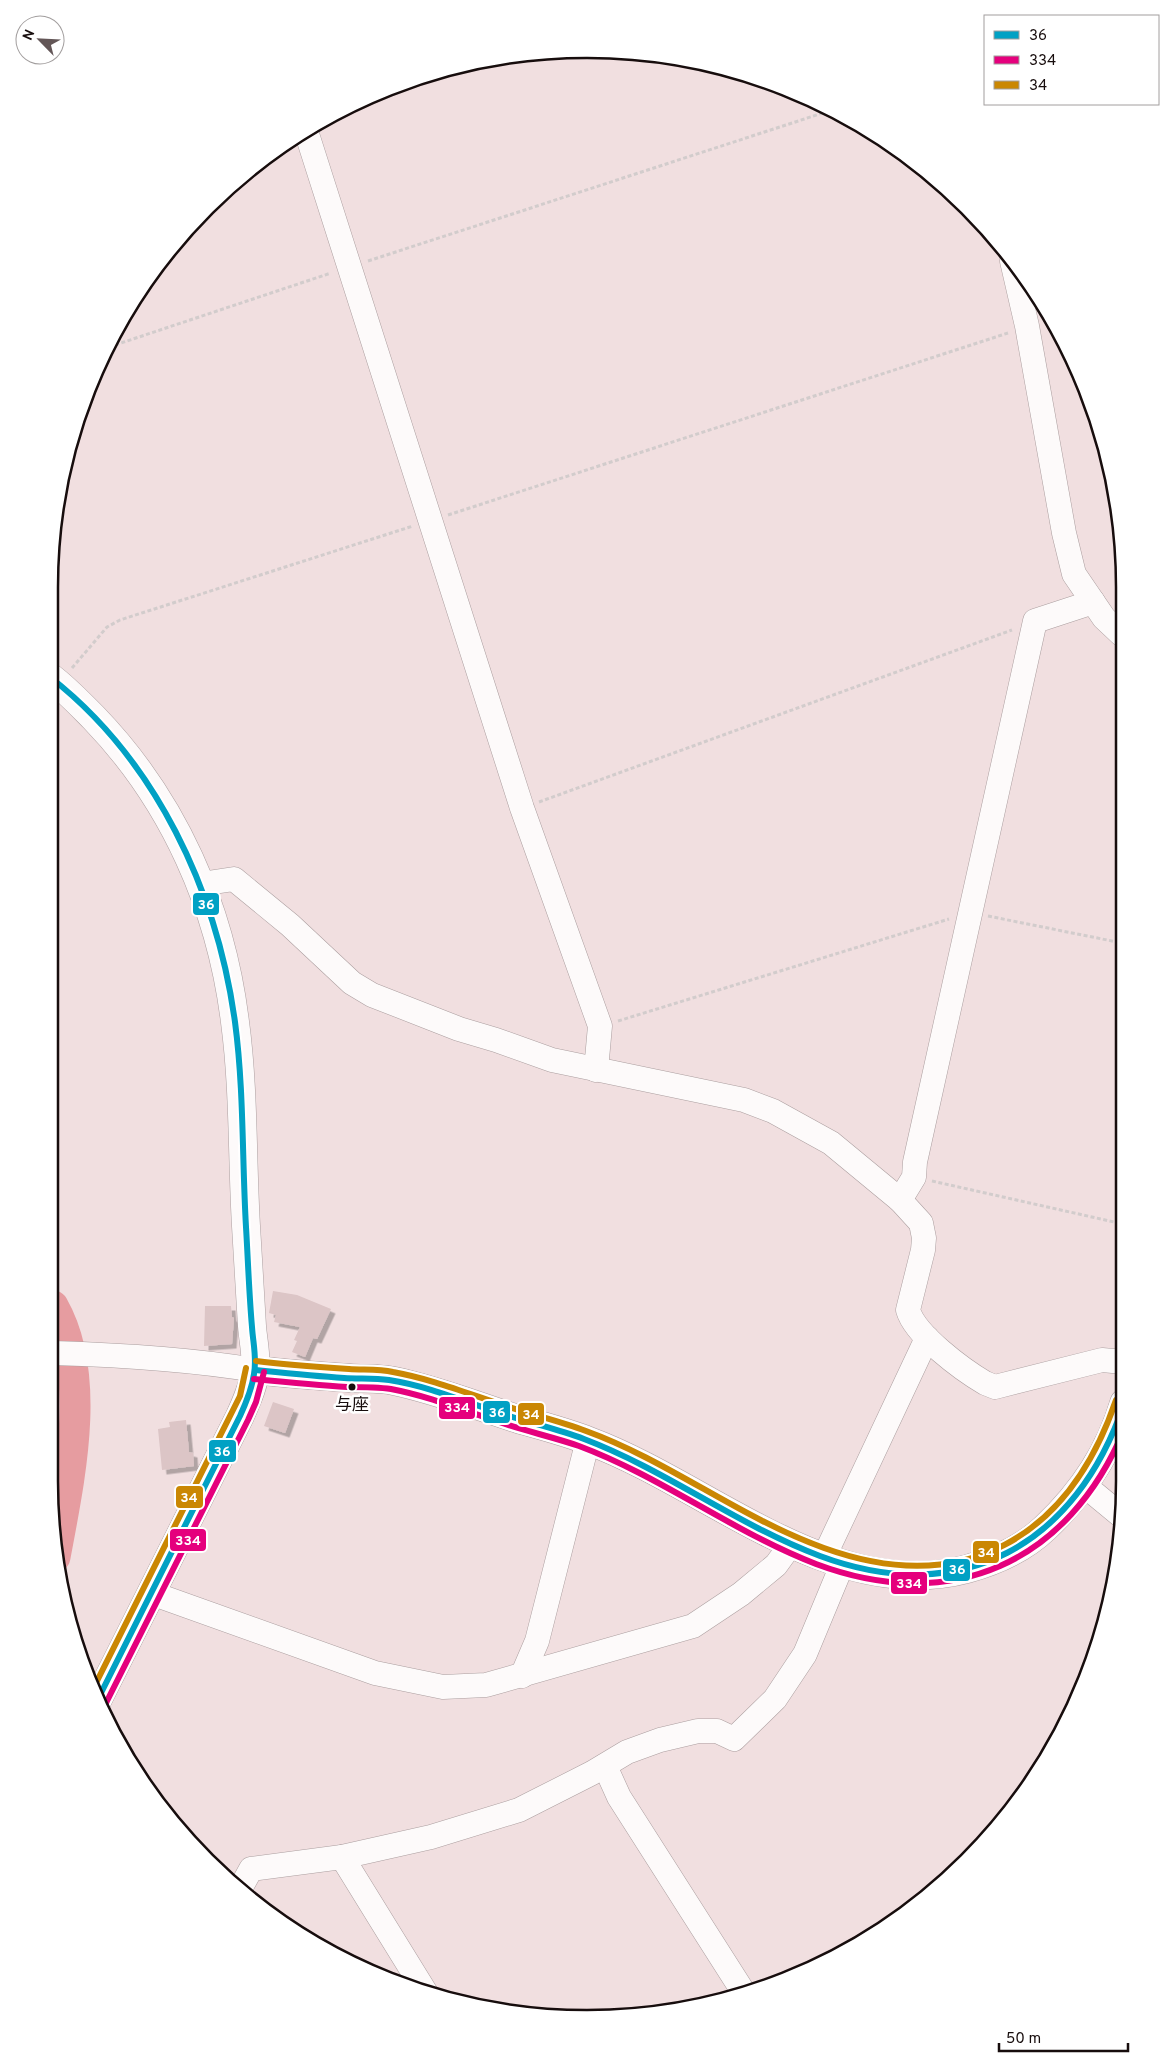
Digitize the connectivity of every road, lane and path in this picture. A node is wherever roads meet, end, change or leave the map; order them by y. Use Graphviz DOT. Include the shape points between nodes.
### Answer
graph roads {
  1 [pos="823,113"];
  2 [pos="308,137"];
  3 [pos="350,267"];
  4 [pos="1016,277"];
  5 [pos="1027,326"];
  6 [pos="116,345"];
  7 [pos="431,520"];
  8 [pos="1093,602"];
  9 [pos="1035,621"];
  10 [pos="1116,629"];
  11 [pos="58,676"];
  12 [pos="58,684"];
  13 [pos="522,808"];
  14 [pos="201,884"];
  15 [pos="971,912"];
  16 [pos="1116,942"];
  17 [pos="600,1026"];
  18 [pos="596,1070"];
  19 [pos="914,1177"];
  20 [pos="900,1200"];
  21 [pos="1116,1222"];
  22 [pos="927,1338"];
  23 [pos="58,1353"];
  24 [pos="1116,1361"];
  25 [pos="256,1370"];
  26 [pos="1116,1423"];
  27 [pos="588,1440"];
  28 [pos="1084,1485"];
  29 [pos="1115,1511"];
  30 [pos="792,1543"];
  31 [pos="833,1561"];
  32 [pos="151,1593"];
  33 [pos="522,1676"];
  34 [pos="102,1692"];
  35 [pos="605,1766"];
  36 [pos="342,1858"];
  37 [pos="243,1883"];
  38 [pos="420,1983"];
  39 [pos="740,1987"];
  1 -- 3 [label="path"];
  2 -- 3 [label="street"];
  3 -- 6 [label="path"];
  3 -- 7 [label="street"];
  4 -- 5 [label="street"];
  5 -- 7 [label="path"];
  5 -- 8 [label="street" via="1064,533 1074,574"];
  7 -- 11 [label="path" via="120,620 107,627"];
  7 -- 13 [label="street"];
  8 -- 9 [label="street"];
  8 -- 10 [label="street"];
  9 -- 13 [label="path"];
  9 -- 15 [label="street"];
  12 -- 14 [label="main road" via="106,730 144,779 169,815"];
  13 -- 17 [label="street"];
  14 -- 18 [label="street" via="234,879 362,991 460,1029 552,1060"];
  14 -- 25 [label="main road" via="217,932 235,1021"];
  15 -- 16 [label="path"];
  15 -- 17 [label="path"];
  15 -- 19 [label="street"];
  17 -- 18 [label="street"];
  18 -- 20 [label="street" via="728,1096 773,1111 832,1143"];
  19 -- 20 [label="street"];
  19 -- 21 [label="path"];
  20 -- 22 [label="street" via="921,1224 923,1250 908,1310 913,1323"];
  22 -- 24 [label="street" via="976,1378 995,1387 1102,1360"];
  22 -- 31 [label="street"];
  23 -- 25 [label="street" via="113,1354"];
  25 -- 27 [label="main road" via="392,1380 453,1396"];
  25 -- 32 [label="main road" via="248,1399"];
  26 -- 28 [label="main road"];
  27 -- 30 [label="main road" via="634,1460"];
  27 -- 33 [label="street" via="537,1641"];
  28 -- 29 [label="street"];
  28 -- 31 [label="main road" via="1060,1516 1025,1546 981,1565 909,1576 870,1572"];
  30 -- 31 [label="main road"];
  30 -- 33 [label="street" via="776,1565 741,1594 693,1626"];
  31 -- 35 [label="street" via="805,1654 775,1699 734,1739 717,1731 698,1731 641,1746"];
  32 -- 33 [label="street" via="375,1673 443,1687 486,1685"];
  32 -- 34 [label="main road"];
  35 -- 36 [label="street" via="519,1810 431,1837"];
  35 -- 39 [label="street" via="619,1797"];
  36 -- 37 [label="street" via="251,1870"];
  36 -- 38 [label="street"];
}
